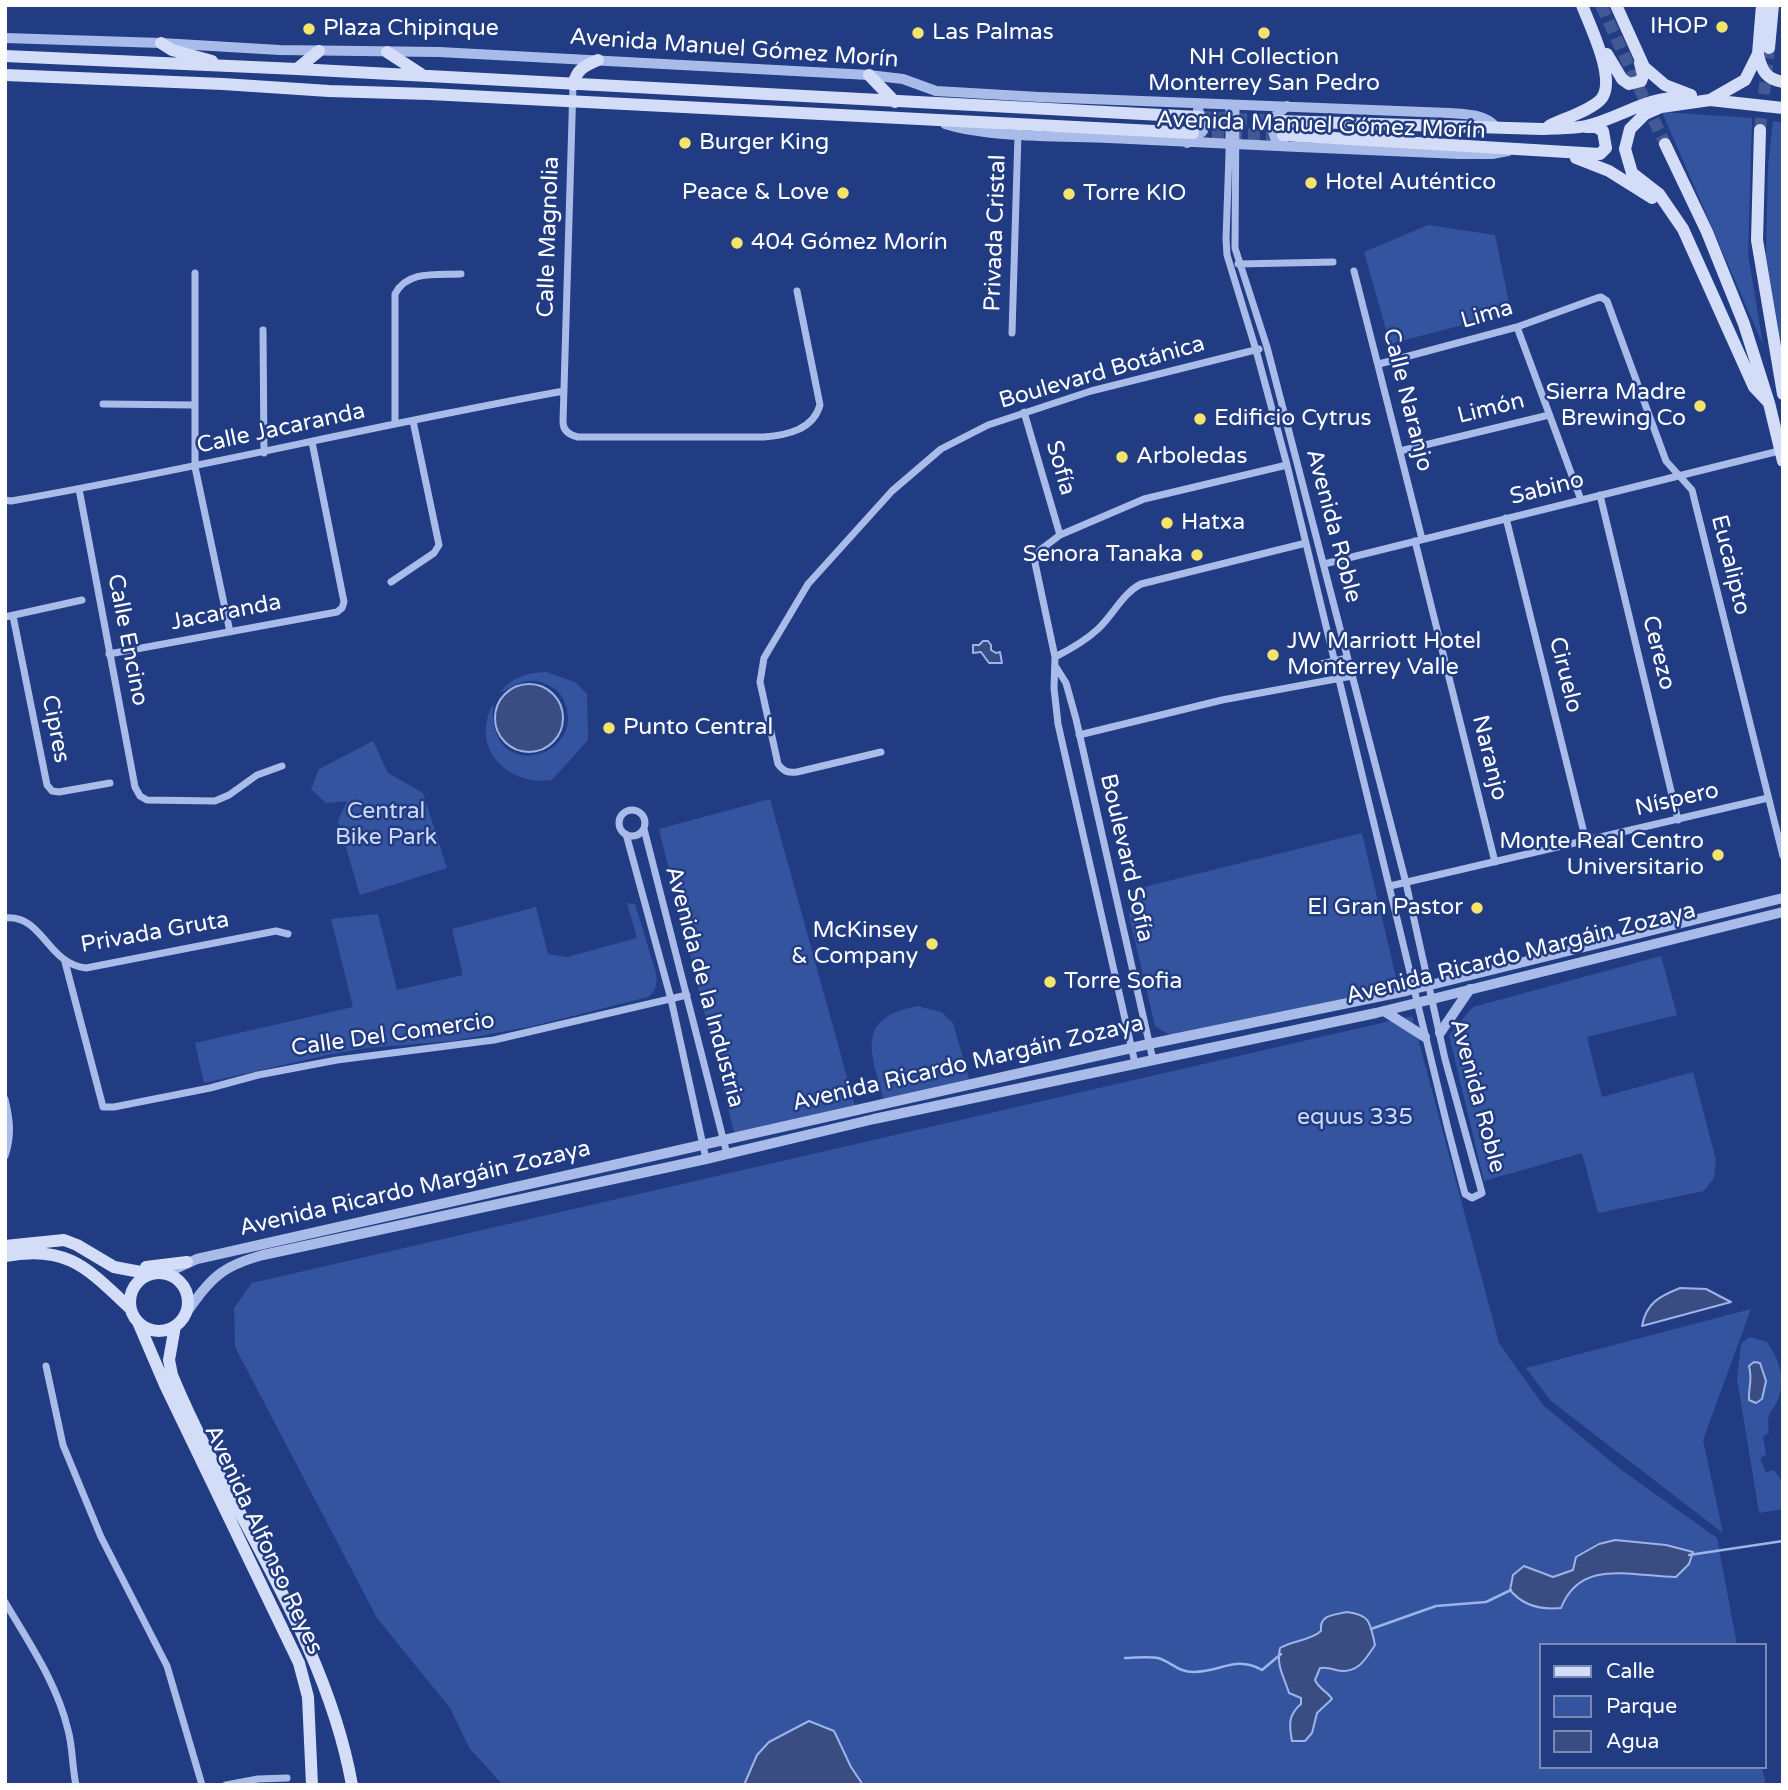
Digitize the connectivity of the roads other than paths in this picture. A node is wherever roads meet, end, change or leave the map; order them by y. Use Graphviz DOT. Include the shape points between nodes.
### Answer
graph roads {
  1 [pos="1616,5"];
  2 [pos="1762,5"];
  3 [pos="1773,5"];
  4 [pos="1584,10"];
  5 [pos="5,38"];
  6 [pos="160,43"];
  7 [pos="1636,50"];
  8 [pos="319,51"];
  9 [pos="1763,51"];
  10 [pos="387,52"];
  11 [pos="5,56"];
  12 [pos="598,60"];
  13 [pos="218,66"];
  14 [pos="297,68"];
  15 [pos="5,75"];
  16 [pos="424,75"];
  17 [pos="869,75"];
  18 [pos="1783,82"];
  19 [pos="573,85"];
  20 [pos="1705,99"];
  21 [pos="573,101"];
  22 [pos="895,102"];
  23 [pos="1187,103"];
  24 [pos="1233,105"];
  25 [pos="1287,106"];
  26 [pos="1783,108"];
  27 [pos="1199,117"];
  28 [pos="932,119"];
  29 [pos="1278,121"];
  30 [pos="1496,127"];
  31 [pos="1586,127"];
  32 [pos="1542,129"];
  33 [pos="1760,130"];
  34 [pos="1018,134"];
  35 [pos="1190,138"];
  36 [pos="1284,140"];
  37 [pos="1665,144"];
  38 [pos="1233,145"];
  39 [pos="1555,152"];
  40 [pos="1670,209"];
  41 [pos="1333,262"];
  42 [pos="1238,264"];
  43 [pos="1354,271"];
  44 [pos="195,273"];
  45 [pos="461,274"];
  46 [pos="797,291"];
  47 [pos="1604,298"];
  48 [pos="1517,327"];
  49 [pos="263,330"];
  50 [pos="1012,332"];
  51 [pos="1267,347"];
  52 [pos="1256,350"];
  53 [pos="1379,364"];
  54 [pos="564,391"];
  55 [pos="1783,394"];
  56 [pos="1769,403"];
  57 [pos="103,404"];
  58 [pos="193,405"];
  59 [pos="1024,412"];
  60 [pos="1549,415"];
  61 [pos="413,421"];
  62 [pos="395,425"];
  63 [pos="312,442"];
  64 [pos="1401,451"];
  65 [pos="264,453"];
  66 [pos="1781,456"];
  67 [pos="1287,466"];
  68 [pos="195,467"];
  69 [pos="1678,476"];
  70 [pos="79,489"];
  71 [pos="1600,495"];
  72 [pos="5,500"];
  73 [pos="1581,500"];
  74 [pos="1506,519"];
  75 [pos="1060,535"];
  76 [pos="1419,540"];
  77 [pos="1306,543"];
  78 [pos="1324,564"];
  79 [pos="391,582"];
  80 [pos="82,600"];
  81 [pos="9,616"];
  82 [pos="230,632"];
  83 [pos="109,654"];
  84 [pos="1055,657"];
  85 [pos="1347,658"];
  86 [pos="1334,661"];
  87 [pos="1321,664"];
  88 [pos="1056,667"];
  89 [pos="1352,676"];
  90 [pos="1339,679"];
  91 [pos="1079,735"];
  92 [pos="881,751"];
  93 [pos="282,766"];
  94 [pos="110,783"];
  95 [pos="1768,799"];
  96 [pos="1678,820"];
  97 [pos="644,830"];
  98 [pos="626,834"];
  99 [pos="1586,841"];
  100 [pos="1783,856"];
  101 [pos="1495,862"];
  102 [pos="1406,883"];
  103 [pos="1390,886"];
  104 [pos="1783,898"];
  105 [pos="1783,912"];
  106 [pos="5,918"];
  107 [pos="288,934"];
  108 [pos="65,962"];
  109 [pos="1429,985"];
  110 [pos="1414,989"];
  111 [pos="1470,989"];
  112 [pos="687,995"];
  113 [pos="671,999"];
  114 [pos="1432,1000"];
  115 [pos="1417,1003"];
  116 [pos="1384,1011"];
  117 [pos="1440,1033"];
  118 [pos="1425,1037"];
  119 [pos="1149,1044"];
  120 [pos="1132,1048"];
  121 [pos="1153,1059"];
  122 [pos="1135,1063"];
  123 [pos="5,1099"];
  124 [pos="1463,1124"];
  125 [pos="1448,1129"];
  126 [pos="724,1140"];
  127 [pos="703,1144"];
  128 [pos="727,1154"];
  129 [pos="5,1156"];
  130 [pos="706,1159"];
  131 [pos="5,1245"];
  132 [pos="5,1256"];
  133 [pos="187,1262"];
  134 [pos="129,1271"];
  135 [pos="157,1274"];
  136 [pos="131,1309"];
  137 [pos="180,1321"];
  138 [pos="138,1322"];
  139 [pos="46,1366"];
  140 [pos="5,1602"];
  141 [pos="288,1778"];
  142 [pos="76,1785"];
  143 [pos="202,1785"];
  144 [pos="226,1785"];
  145 [pos="312,1785"];
  146 [pos="352,1785"];
  1 -- 7 [label="main road"];
  2 -- 9 [label="main road"];
  3 -- 9 [label="main road"];
  4 -- 7 [label="main road" via="1614,68 1629,84 1643,78"];
  4 -- 32 [label="main road" via="1605,66 1603,94 1594,104"];
  5 -- 6 [label="street, Avenida Manuel Gómez Morín"];
  6 -- 8 [label="street, Avenida Manuel Gómez Morín"];
  6 -- 13 [label="main road"];
  7 -- 20 [label="main road" via="1657,80"];
  8 -- 10 [label="street, Avenida Manuel Gómez Morín"];
  8 -- 14 [label="main road"];
  9 -- 18 [label="main road" via="1761,68 1768,77"];
  9 -- 20 [label="main road" via="1745,80"];
  10 -- 12 [label="street, Avenida Manuel Gómez Morín"];
  10 -- 16 [label="main road"];
  11 -- 13 [label="main road, Avenida Manuel Gómez Morín"];
  12 -- 17 [label="street, Avenida Manuel Gómez Morín"];
  12 -- 19 [label="main road" via="578,71"];
  13 -- 14 [label="main road, Avenida Manuel Gómez Morín"];
  14 -- 16 [label="main road, Avenida Manuel Gómez Morín"];
  15 -- 21 [label="main road, Avenida Manuel Gómez Morín"];
  16 -- 19 [label="main road, Avenida Manuel Gómez Morín"];
  17 -- 22 [label="main road"];
  17 -- 23 [label="street, Avenida Manuel Gómez Morín" via="903,79 936,91"];
  19 -- 21 [label="street, Calle Magnolia"];
  19 -- 22 [label="main road, Avenida Manuel Gómez Morín"];
  20 -- 26 [label="main road, Avenida Manuel Gómez Morín"];
  20 -- 31 [label="main road, Avenida Manuel Gómez Morín" via="1659,99"];
  20 -- 40 [label="main road" via="1653,110 1638,118 1627,135 1626,157 1632,173"];
  21 -- 28 [label="main road, Avenida Manuel Gómez Morín"];
  21 -- 54 [label="street, Calle Magnolia"];
  22 -- 27 [label="main road, Avenida Manuel Gómez Morín"];
  23 -- 24 [label="street, Avenida Manuel Gómez Morín"];
  23 -- 35 [label="street" via="1199,111 1203,127 1200,135"];
  24 -- 25 [label="street, Avenida Manuel Gómez Morín"];
  24 -- 38 [label="street, Avenida Roble"];
  25 -- 30 [label="street, Avenida Manuel Gómez Morín" via="1457,113 1482,117"];
  25 -- 36 [label="street" via="1271,124 1275,138"];
  28 -- 34 [label="street, Avenida Manuel Gómez Morín" via="962,128"];
  28 -- 35 [label="main road, Avenida Manuel Gómez Morín"];
  29 -- 30 [label="main road, Avenida Manuel Gómez Morín"];
  30 -- 32 [label="main road, Avenida Manuel Gómez Morín"];
  31 -- 32 [label="main road, Avenida Manuel Gómez Morín"];
  31 -- 39 [label="main road" via="1603,131 1603,152"];
  33 -- 55 [label="main road" via="1758,240"];
  34 -- 35 [label="street, Avenida Manuel Gómez Morín"];
  34 -- 50 [label="street, Privada Cristal"];
  35 -- 38 [label="street, Avenida Manuel Gómez Morín"];
  36 -- 38 [label="street, Avenida Manuel Gómez Morín"];
  36 -- 39 [label="main road, Avenida Manuel Gómez Morín"];
  37 -- 56 [label="main road" via="1726,279"];
  38 -- 42 [label="street, Avenida Roble"];
  38 -- 52 [label="street, Avenida Roble" via="1226,248"];
  39 -- 40 [label="main road" via="1609,171"];
  40 -- 56 [label="main road" via="1688,237 1754,387"];
  41 -- 42 [label="street"];
  42 -- 51 [label="street, Avenida Roble"];
  43 -- 53 [label="street, Calle Naranjo"];
  44 -- 58 [label="street"];
  45 -- 62 [label="street" via="411,277 395,294"];
  46 -- 54 [label="street, Calle Magnolia" via="820,405 807,425 764,437 578,437 563,427"];
  47 -- 48 [label="street, Lima"];
  47 -- 69 [label="street, Eucalipto" via="1666,461"];
  48 -- 53 [label="street, Lima"];
  48 -- 60 [label="street"];
  49 -- 65 [label="street"];
  51 -- 52 [label="street, Boulevard Botánica"];
  51 -- 78 [label="street, Avenida Roble"];
  52 -- 59 [label="street, Boulevard Botánica"];
  52 -- 67 [label="street, Avenida Roble"];
  53 -- 64 [label="street, Calle Naranjo"];
  54 -- 61 [label="street, Calle Jacaranda"];
  56 -- 66 [label="main road"];
  57 -- 58 [label="street"];
  58 -- 68 [label="street"];
  59 -- 75 [label="street, Sofía"];
  59 -- 92 [label="street, Boulevard Botánica" via="941,449 891,491 808,584 764,658 760,682 782,770 797,772"];
  60 -- 64 [label="street, Limón"];
  60 -- 73 [label="street"];
  61 -- 62 [label="street, Calle Jacaranda"];
  61 -- 79 [label="street" via="439,545"];
  62 -- 63 [label="street, Calle Jacaranda"];
  63 -- 65 [label="street, Calle Jacaranda"];
  63 -- 82 [label="street, Jacaranda" via="342,608"];
  64 -- 76 [label="street, Calle Naranjo"];
  65 -- 68 [label="street, Calle Jacaranda"];
  66 -- 69 [label="street, Sabino"];
  67 -- 75 [label="street" via="1144,499"];
  67 -- 77 [label="street, Avenida Roble"];
  68 -- 70 [label="street, Calle Jacaranda"];
  68 -- 82 [label="street"];
  69 -- 71 [label="street, Sabino"];
  69 -- 95 [label="street, Eucalipto" via="1693,493"];
  70 -- 72 [label="street, Calle Jacaranda"];
  70 -- 83 [label="street, Calle Encino"];
  71 -- 73 [label="street, Sabino"];
  71 -- 96 [label="street, Cerezo"];
  73 -- 74 [label="street, Sabino"];
  74 -- 76 [label="street, Sabino"];
  74 -- 99 [label="street, Ciruelo"];
  75 -- 84 [label="street, Boulevard Sofía" via="1040,550 1035,563"];
  76 -- 78 [label="street, Sabino"];
  76 -- 101 [label="street, Naranjo"];
  77 -- 84 [label="street" via="1141,584 1098,630"];
  77 -- 86 [label="street, Avenida Roble"];
  78 -- 85 [label="street, Avenida Roble"];
  80 -- 81 [label="street"];
  81 -- 94 [label="street, Cipres" via="47,785 59,792"];
  82 -- 83 [label="street, Jacaranda"];
  83 -- 93 [label="street, Calle Encino" via="139,796 159,802 215,801 257,775"];
  84 -- 88 [label="street, Boulevard Sofía"];
  85 -- 86 [label="street"];
  85 -- 89 [label="street, Avenida Roble"];
  86 -- 87 [label="street"];
  86 -- 90 [label="street, Avenida Roble"];
  88 -- 91 [label="street, Boulevard Sofía" via="1066,683"];
  88 -- 120 [label="street, Boulevard Sofía" via="1058,724"];
  89 -- 90 [label="street"];
  89 -- 102 [label="street, Avenida Roble"];
  90 -- 91 [label="street" via="1222,700"];
  90 -- 103 [label="street, Avenida Roble"];
  91 -- 119 [label="street, Boulevard Sofía"];
  95 -- 96 [label="street, Níspero"];
  95 -- 100 [label="street, Eucalipto"];
  96 -- 99 [label="street, Níspero"];
  97 -- 98 [label="street" via="636,836"];
  97 -- 98 [label="street" via="643,815 629,810 619,821"];
  97 -- 112 [label="street, Avenida de la Industria"];
  98 -- 113 [label="street, Avenida de la Industria"];
  99 -- 101 [label="street, Níspero"];
  101 -- 102 [label="street, Níspero"];
  102 -- 103 [label="street, Níspero"];
  102 -- 109 [label="street, Avenida Roble"];
  103 -- 110 [label="street, Avenida Roble"];
  104 -- 109 [label="street, Avenida Ricardo Margáin Zozaya"];
  105 -- 111 [label="street, Avenida Ricardo Margáin Zozaya"];
  106 -- 108 [label="street, Privada Gruta" via="23,919"];
  107 -- 108 [label="street, Privada Gruta" via="276,931 86,968"];
  108 -- 113 [label="street, Calle Del Comercio" via="103,1107 337,1060 494,1041"];
  109 -- 110 [label="street, Avenida Ricardo Margáin Zozaya"];
  109 -- 114 [label="street, Avenida Roble"];
  110 -- 115 [label="street, Avenida Roble"];
  110 -- 119 [label="street, Avenida Ricardo Margáin Zozaya"];
  111 -- 114 [label="street, Avenida Ricardo Margáin Zozaya"];
  111 -- 117 [label="street"];
  112 -- 113 [label="street, Calle Del Comercio"];
  112 -- 126 [label="street, Avenida de la Industria"];
  113 -- 127 [label="street, Avenida de la Industria"];
  114 -- 115 [label="street, Avenida Ricardo Margáin Zozaya"];
  114 -- 117 [label="street, Avenida Roble"];
  115 -- 116 [label="street, Avenida Ricardo Margáin Zozaya"];
  115 -- 118 [label="street, Avenida Roble"];
  116 -- 118 [label="street"];
  116 -- 121 [label="street, Avenida Ricardo Margáin Zozaya"];
  117 -- 124 [label="street, Avenida Roble"];
  118 -- 125 [label="street, Avenida Roble"];
  119 -- 120 [label="street, Avenida Ricardo Margáin Zozaya"];
  119 -- 121 [label="street, Boulevard Sofía"];
  120 -- 122 [label="street, Boulevard Sofía"];
  120 -- 126 [label="street, Avenida Ricardo Margáin Zozaya"];
  121 -- 122 [label="street, Avenida Ricardo Margáin Zozaya"];
  122 -- 128 [label="street, Avenida Ricardo Margáin Zozaya"];
  123 -- 129 [label="street" via="11,1123"];
  124 -- 125 [label="street"];
  124 -- 125 [label="street, Avenida Roble" via="1482,1193 1477,1197 1466,1195"];
  126 -- 127 [label="street, Avenida Ricardo Margáin Zozaya"];
  126 -- 128 [label="street, Avenida de la Industria"];
  127 -- 130 [label="street, Avenida de la Industria"];
  127 -- 133 [label="street, Avenida Ricardo Margáin Zozaya"];
  128 -- 130 [label="street, Avenida Ricardo Margáin Zozaya"];
  130 -- 137 [label="street, Avenida Ricardo Margáin Zozaya" via="244,1260 218,1273"];
  131 -- 134 [label="main road" via="64,1240"];
  132 -- 136 [label="main road" via="59,1255 90,1272"];
  133 -- 134 [label="main road"];
  133 -- 135 [label="street, Avenida Ricardo Margáin Zozaya"];
  134 -- 135 [label="main road"];
  135 -- 136 [label="main road" via="136,1284"];
  135 -- 137 [label="main road" via="174,1278 187,1294"];
  136 -- 138 [label="main road"];
  137 -- 138 [label="main road" via="158,1331"];
  137 -- 146 [label="main road, Avenida Alfonso Reyes" via="169,1360 172,1375 304,1637 335,1715"];
  138 -- 145 [label="main road, Avenida Alfonso Reyes" via="299,1663 308,1697"];
  139 -- 143 [label="street" via="63,1445 101,1537 167,1666"];
  140 -- 142 [label="street" via="59,1699"];
  141 -- 144 [label="street"];
}
